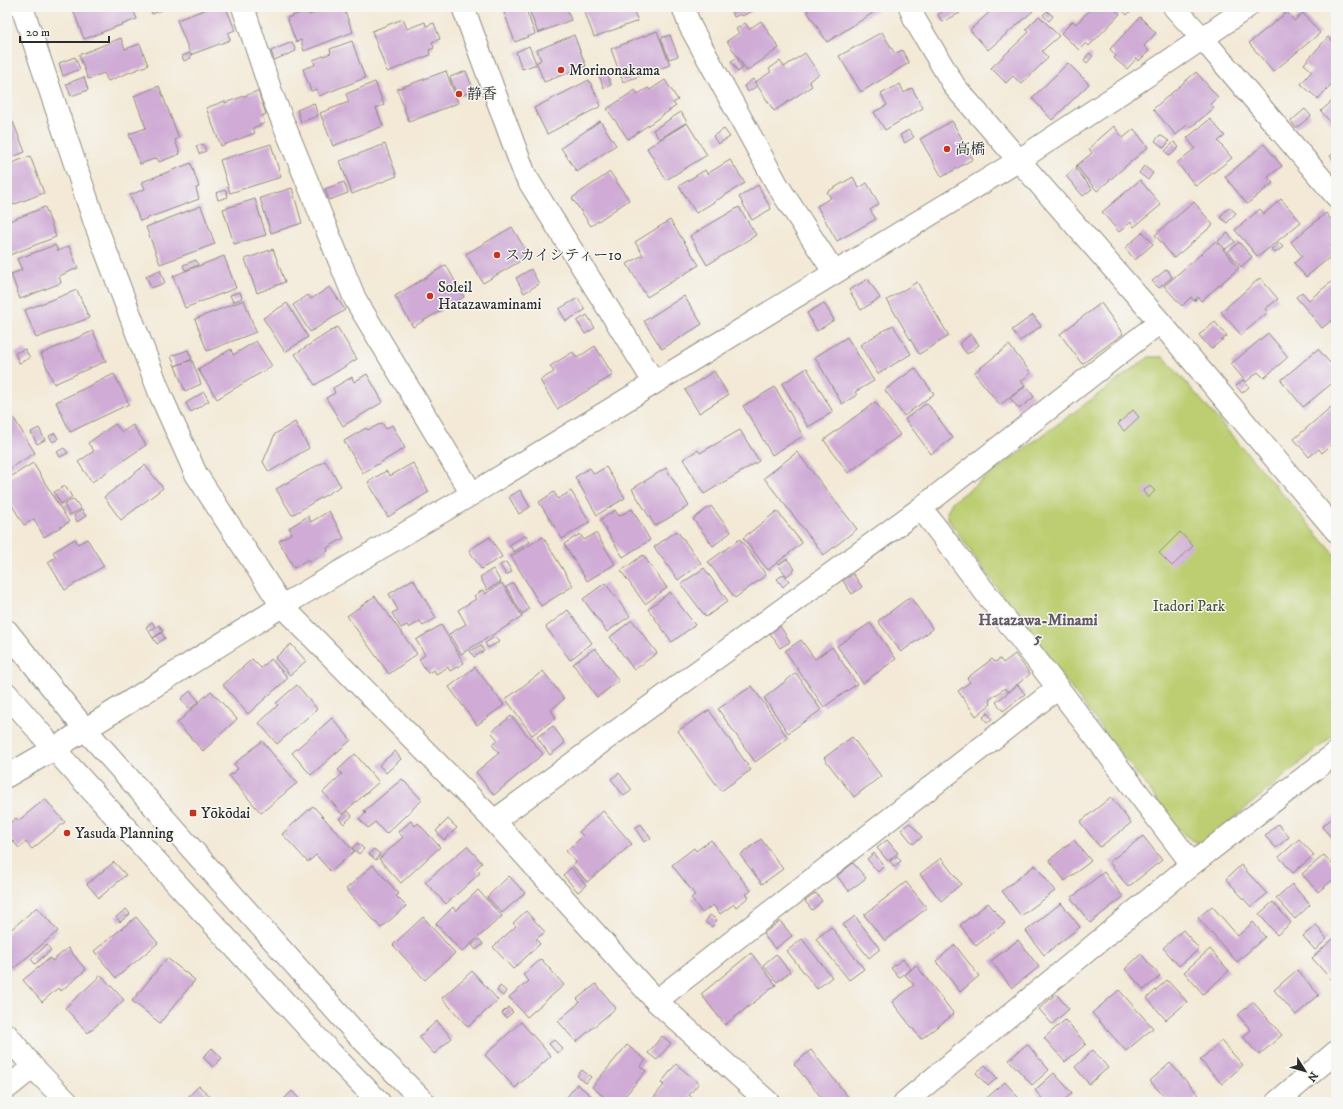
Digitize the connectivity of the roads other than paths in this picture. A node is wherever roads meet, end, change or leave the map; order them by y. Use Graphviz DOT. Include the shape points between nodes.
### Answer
graph roads {
  1 [pos="22,7"];
  2 [pos="243,7"];
  3 [pos="463,7"];
  4 [pos="683,7"];
  5 [pos="910,7"];
  6 [pos="1174,7"];
  7 [pos="1247,7"];
  8 [pos="1203,39"];
  9 [pos="1018,161"];
  10 [pos="1336,196"];
  11 [pos="834,272"];
  12 [pos="1160,322"];
  13 [pos="654,382"];
  14 [pos="472,494"];
  15 [pos="921,508"];
  16 [pos="1336,531"];
  17 [pos="282,606"];
  18 [pos="7,631"];
  19 [pos="1058,688"];
  20 [pos="7,694"];
  21 [pos="84,728"];
  22 [pos="54,749"];
  23 [pos="1336,753"];
  24 [pos="7,776"];
  25 [pos="494,821"];
  26 [pos="1192,864"];
  27 [pos="656,1001"];
  28 [pos="7,1035"];
  29 [pos="1336,1052"];
  30 [pos="33,1067"];
  31 [pos="7,1088"];
  32 [pos="66,1102"];
  33 [pos="379,1102"];
  34 [pos="424,1102"];
  35 [pos="768,1102"];
  36 [pos="905,1102"];
  37 [pos="1277,1102"];
  1 -- 17 [label="street" via="95,223 161,396 196,474"];
  2 -- 14 [label="street" via="272,95 355,299"];
  3 -- 13 [label="street" via="525,175"];
  4 -- 11 [label="street" via="690,26 778,186"];
  5 -- 9 [label="street" via="915,20 955,87"];
  6 -- 8 [label="street"];
  7 -- 8 [label="street"];
  8 -- 9 [label="street"];
  8 -- 10 [label="street"];
  9 -- 11 [label="street"];
  9 -- 12 [label="street"];
  11 -- 13 [label="street"];
  12 -- 15 [label="street"];
  12 -- 16 [label="street"];
  13 -- 14 [label="street"];
  14 -- 17 [label="street"];
  15 -- 19 [label="street"];
  15 -- 25 [label="street"];
  17 -- 21 [label="street"];
  17 -- 25 [label="street"];
  18 -- 21 [label="street"];
  19 -- 26 [label="street"];
  19 -- 27 [label="street"];
  20 -- 22 [label="street"];
  21 -- 22 [label="street"];
  21 -- 34 [label="street" via="353,1030"];
  22 -- 24 [label="street"];
  22 -- 33 [label="street" via="331,1053"];
  23 -- 26 [label="street"];
  25 -- 27 [label="street"];
  26 -- 36 [label="street"];
  27 -- 35 [label="street"];
  28 -- 30 [label="street"];
  29 -- 37 [label="street"];
  30 -- 31 [label="street"];
  30 -- 32 [label="street"];
}
